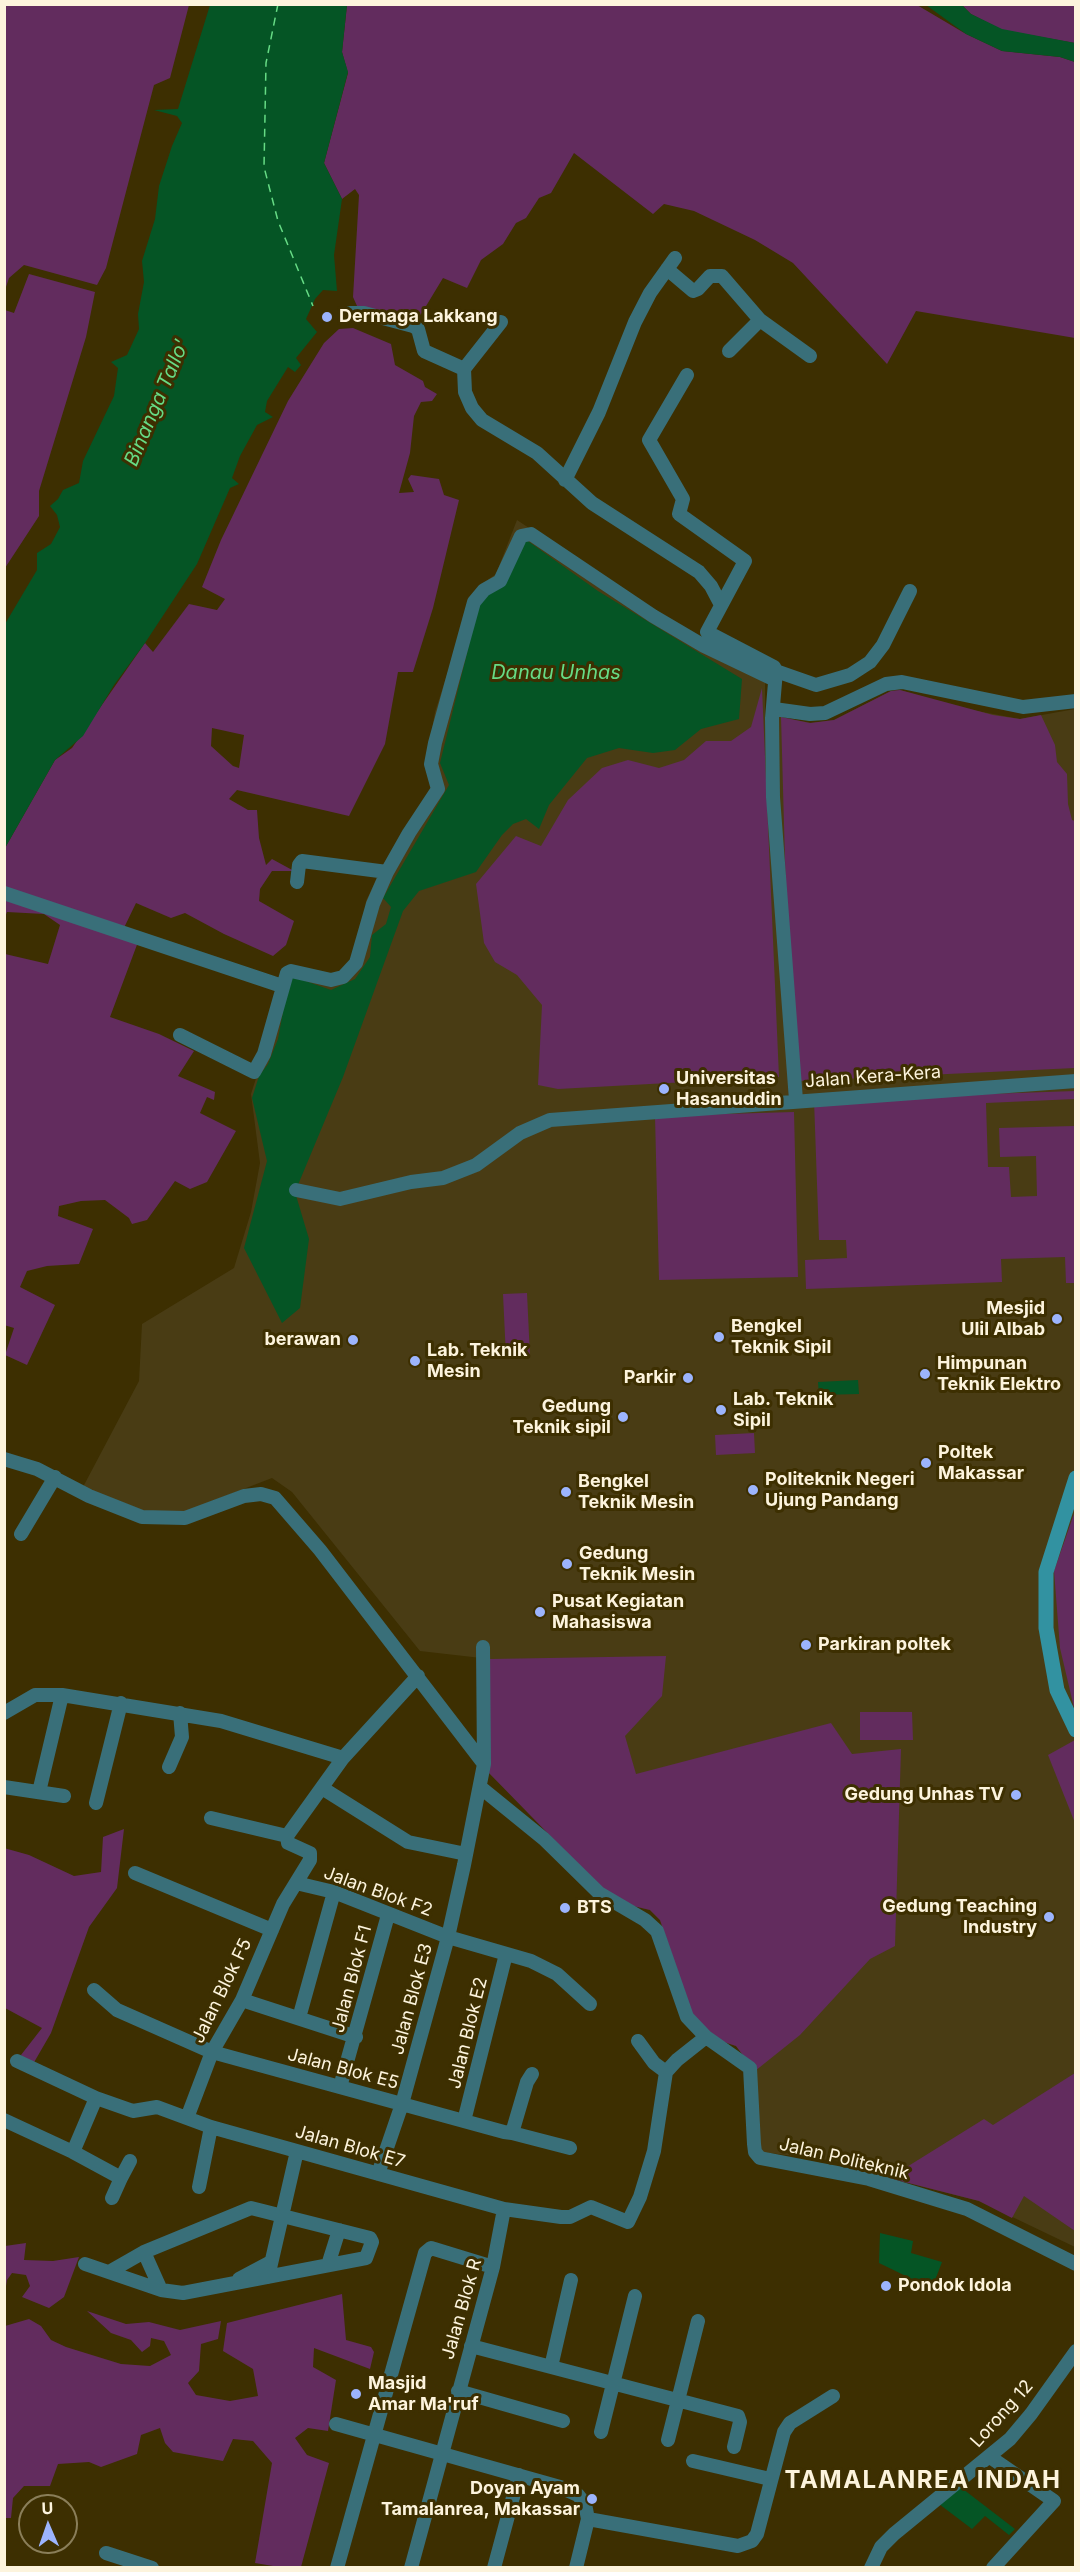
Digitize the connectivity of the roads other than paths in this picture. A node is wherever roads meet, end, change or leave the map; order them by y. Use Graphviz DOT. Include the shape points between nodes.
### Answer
graph roads {
  1 [pos="350,313"];
  2 [pos="760,320"];
  3 [pos="501,321"];
  4 [pos="729,351"];
  5 [pos="810,356"];
  6 [pos="464,369"];
  7 [pos="687,375"];
  8 [pos="565,480"];
  9 [pos="910,591"];
  10 [pos="721,605"];
  11 [pos="774,690"];
  12 [pos="1076,701"];
  13 [pos="387,872"];
  14 [pos="297,882"];
  15 [pos="4,893"];
  16 [pos="282,986"];
  17 [pos="180,1035"];
  18 [pos="1076,1081"];
  19 [pos="796,1100"];
  20 [pos="296,1190"];
  21 [pos="4,1459"];
  22 [pos="55,1477"];
  23 [pos="1076,1478"];
  24 [pos="21,1534"];
  25 [pos="483,1647"];
  26 [pos="418,1676"];
  27 [pos="62,1695"];
  28 [pos="122,1703"];
  29 [pos="4,1713"];
  30 [pos="180,1713"];
  31 [pos="1076,1730"];
  32 [pos="343,1758"];
  33 [pos="484,1764"];
  34 [pos="169,1767"];
  35 [pos="4,1787"];
  36 [pos="480,1787"];
  37 [pos="322,1788"];
  38 [pos="39,1792"];
  39 [pos="64,1796"];
  40 [pos="96,1803"];
  41 [pos="211,1818"];
  42 [pos="287,1836"];
  43 [pos="466,1854"];
  44 [pos="135,1873"];
  45 [pos="296,1883"];
  46 [pos="334,1892"];
  47 [pos="388,1915"];
  48 [pos="272,1930"];
  49 [pos="448,1937"];
  50 [pos="506,1953"];
  51 [pos="94,1990"];
  52 [pos="242,2000"];
  53 [pos="590,2004"];
  54 [pos="299,2018"];
  55 [pos="356,2037"];
  56 [pos="706,2037"];
  57 [pos="638,2041"];
  58 [pos="212,2052"];
  59 [pos="17,2061"];
  60 [pos="666,2072"];
  61 [pos="532,2074"];
  62 [pos="340,2087"];
  63 [pos="96,2098"];
  64 [pos="402,2104"];
  65 [pos="187,2118"];
  66 [pos="4,2120"];
  67 [pos="464,2121"];
  68 [pos="212,2127"];
  69 [pos="512,2133"];
  70 [pos="570,2148"];
  71 [pos="297,2151"];
  72 [pos="73,2152"];
  73 [pos="130,2161"];
  74 [pos="378,2174"];
  75 [pos="121,2178"];
  76 [pos="199,2187"];
  77 [pos="112,2198"];
  78 [pos="504,2209"];
  79 [pos="283,2215"];
  80 [pos="339,2230"];
  81 [pos="144,2252"];
  82 [pos="271,2262"];
  83 [pos="86,2264"];
  84 [pos="1076,2264"];
  85 [pos="328,2265"];
  86 [pos="493,2267"];
  87 [pos="109,2272"];
  88 [pos="268,2277"];
  89 [pos="571,2280"];
  90 [pos="232,2283"];
  91 [pos="161,2290"];
  92 [pos="635,2296"];
  93 [pos="698,2321"];
  94 [pos="471,2346"];
  95 [pos="1076,2351"];
  96 [pos="551,2367"];
  97 [pos="614,2383"];
  98 [pos="458,2391"];
  99 [pos="833,2396"];
  100 [pos="679,2401"];
  101 [pos="563,2421"];
  102 [pos="336,2424"];
  103 [pos="601,2432"];
  104 [pos="374,2433"];
  105 [pos="668,2440"];
  106 [pos="734,2447"];
  107 [pos="441,2452"];
  108 [pos="990,2457"];
  109 [pos="693,2462"];
  110 [pos="519,2475"];
  111 [pos="770,2479"];
  112 [pos="588,2519"];
  113 [pos="106,2553"];
  114 [pos="152,2568"];
  115 [pos="337,2568"];
  116 [pos="411,2568"];
  117 [pos="494,2568"];
  118 [pos="576,2568"];
  119 [pos="871,2568"];
  120 [pos="993,2568"];
  1 -- 6 [label="street" via="413,326 418,329 424,351"];
  2 -- 4 [label="street"];
  2 -- 5 [label="street"];
  2 -- 8 [label="street" via="722,276 710,276 693,291 671,264 650,292 635,322 599,412"];
  3 -- 6 [label="street"];
  6 -- 8 [label="street" via="467,399 482,420 525,443"];
  7 -- 10 [label="street" via="649,440 683,499 679,514 745,561"];
  8 -- 10 [label="street" via="592,503 699,572"];
  9 -- 11 [label="street" via="870,662 850,675 816,685"];
  10 -- 11 [label="street" via="707,633"];
  11 -- 12 [label="street" via="810,714 825,713 886,684 902,682 1023,707"];
  11 -- 13 [label="street" via="653,616 531,534 520,536 500,581 484,590 474,602 435,743 431,764 438,789"];
  11 -- 19 [label="street" via="773,797"];
  13 -- 14 [label="street" via="302,861"];
  13 -- 16 [label="street" via="356,963 350,970 331,981 291,971 285,975"];
  15 -- 16 [label="street"];
  16 -- 17 [label="street" via="264,1054 254,1072"];
  18 -- 19 [label="street, Jalan Kera-Kera"];
  19 -- 20 [label="street, Jalan Kera-Kera" via="550,1120 520,1133 476,1165 443,1178 340,1199"];
  21 -- 22 [label="street"];
  22 -- 24 [label="street"];
  22 -- 26 [label="street" via="89,1496 142,1517 184,1518 244,1496 261,1494 275,1498"];
  23 -- 31 [label="street" via="1046,1572 1046,1628 1057,1690"];
  25 -- 33 [label="street, Jalan Blok E3"];
  26 -- 32 [label="street"];
  26 -- 33 [label="street"];
  27 -- 28 [label="street"];
  27 -- 29 [label="street" via="35,1695"];
  27 -- 38 [label="street"];
  28 -- 30 [label="street"];
  28 -- 40 [label="street"];
  30 -- 32 [label="street" via="221,1721"];
  30 -- 34 [label="street" via="182,1737"];
  32 -- 37 [label="street"];
  33 -- 36 [label="street, Jalan Blok E3"];
  35 -- 38 [label="street"];
  36 -- 43 [label="street, Jalan Blok E3"];
  36 -- 56 [label="street, Jalan Politeknik" via="544,1839 598,1893 657,1931 687,2018"];
  37 -- 42 [label="street"];
  37 -- 43 [label="street" via="408,1842"];
  38 -- 39 [label="street"];
  41 -- 42 [label="street"];
  42 -- 45 [label="street, Jalan Blok F5" via="288,1843 310,1856"];
  43 -- 49 [label="street, Jalan Blok E3"];
  44 -- 48 [label="street"];
  45 -- 46 [label="street, Jalan Blok F2"];
  45 -- 48 [label="street, Jalan Blok F5"];
  46 -- 47 [label="street, Jalan Blok F2"];
  46 -- 54 [label="street"];
  47 -- 49 [label="street, Jalan Blok F2"];
  47 -- 55 [label="street, Jalan Blok F1"];
  48 -- 52 [label="street, Jalan Blok F5"];
  49 -- 50 [label="street, Jalan Blok F2"];
  49 -- 64 [label="street, Jalan Blok E3"];
  50 -- 53 [label="street, Jalan Blok F2" via="548,1968"];
  50 -- 67 [label="street, Jalan Blok E2"];
  51 -- 58 [label="street, Jalan Blok E5" via="117,2010"];
  52 -- 54 [label="street"];
  52 -- 58 [label="street, Jalan Blok F5"];
  54 -- 55 [label="street"];
  55 -- 62 [label="street, Jalan Blok F1"];
  56 -- 60 [label="street"];
  56 -- 84 [label="street, Jalan Politeknik" via="750,2068 754,2144 760,2158 869,2179 967,2210"];
  57 -- 60 [label="street"];
  58 -- 62 [label="street, Jalan Blok E5"];
  58 -- 65 [label="street, Jalan Blok F5"];
  59 -- 63 [label="street, Jalan Blok E7"];
  60 -- 78 [label="street, Jalan Blok E7" via="654,2151 630,2221 591,2207 570,2217"];
  61 -- 69 [label="street"];
  62 -- 64 [label="street, Jalan Blok E5"];
  63 -- 65 [label="street, Jalan Blok E7" via="133,2111 157,2107"];
  63 -- 72 [label="street"];
  64 -- 67 [label="street, Jalan Blok E5"];
  64 -- 74 [label="street, Jalan Blok E3"];
  65 -- 68 [label="street, Jalan Blok E7"];
  66 -- 72 [label="street"];
  67 -- 69 [label="street, Jalan Blok E5"];
  68 -- 71 [label="street, Jalan Blok E7"];
  68 -- 76 [label="street"];
  69 -- 70 [label="street, Jalan Blok E5"];
  71 -- 74 [label="street, Jalan Blok E7"];
  71 -- 79 [label="street"];
  72 -- 75 [label="street"];
  73 -- 75 [label="street"];
  74 -- 78 [label="street, Jalan Blok E7"];
  75 -- 77 [label="street"];
  78 -- 86 [label="street, Jalan Blok R"];
  79 -- 80 [label="street"];
  79 -- 81 [label="street" via="250,2208"];
  79 -- 82 [label="street"];
  80 -- 85 [label="street"];
  80 -- 85 [label="street" via="370,2238 372,2242 366,2258"];
  81 -- 87 [label="street"];
  81 -- 91 [label="street"];
  82 -- 88 [label="street"];
  82 -- 90 [label="street"];
  83 -- 87 [label="street"];
  85 -- 88 [label="street"];
  86 -- 94 [label="street, Jalan Blok R"];
  86 -- 104 [label="street" via="431,2248 426,2251"];
  87 -- 91 [label="street"];
  88 -- 90 [label="street"];
  89 -- 96 [label="street"];
  90 -- 91 [label="street" via="183,2293"];
  92 -- 97 [label="street"];
  93 -- 100 [label="street"];
  94 -- 96 [label="street"];
  94 -- 98 [label="street, Jalan Blok R"];
  95 -- 108 [label="street, Lorong 12" via="1031,2414"];
  96 -- 97 [label="street"];
  97 -- 100 [label="street"];
  97 -- 103 [label="street"];
  98 -- 101 [label="street"];
  98 -- 107 [label="street, Jalan Blok R"];
  99 -- 111 [label="street" via="790,2422"];
  100 -- 105 [label="street"];
  100 -- 106 [label="street" via="738,2416"];
  102 -- 104 [label="street"];
  104 -- 107 [label="street"];
  104 -- 115 [label="street"];
  107 -- 110 [label="street"];
  107 -- 116 [label="street, Jalan Blok R"];
  108 -- 119 [label="street, Lorong 12" via="894,2534 881,2547"];
  108 -- 120 [label="street" via="1054,2501"];
  109 -- 111 [label="street"];
  110 -- 112 [label="street" via="578,2495"];
  110 -- 117 [label="street"];
  111 -- 112 [label="street" via="757,2534 752,2541 738,2546"];
  112 -- 118 [label="street"];
  113 -- 114 [label="street"];
}
